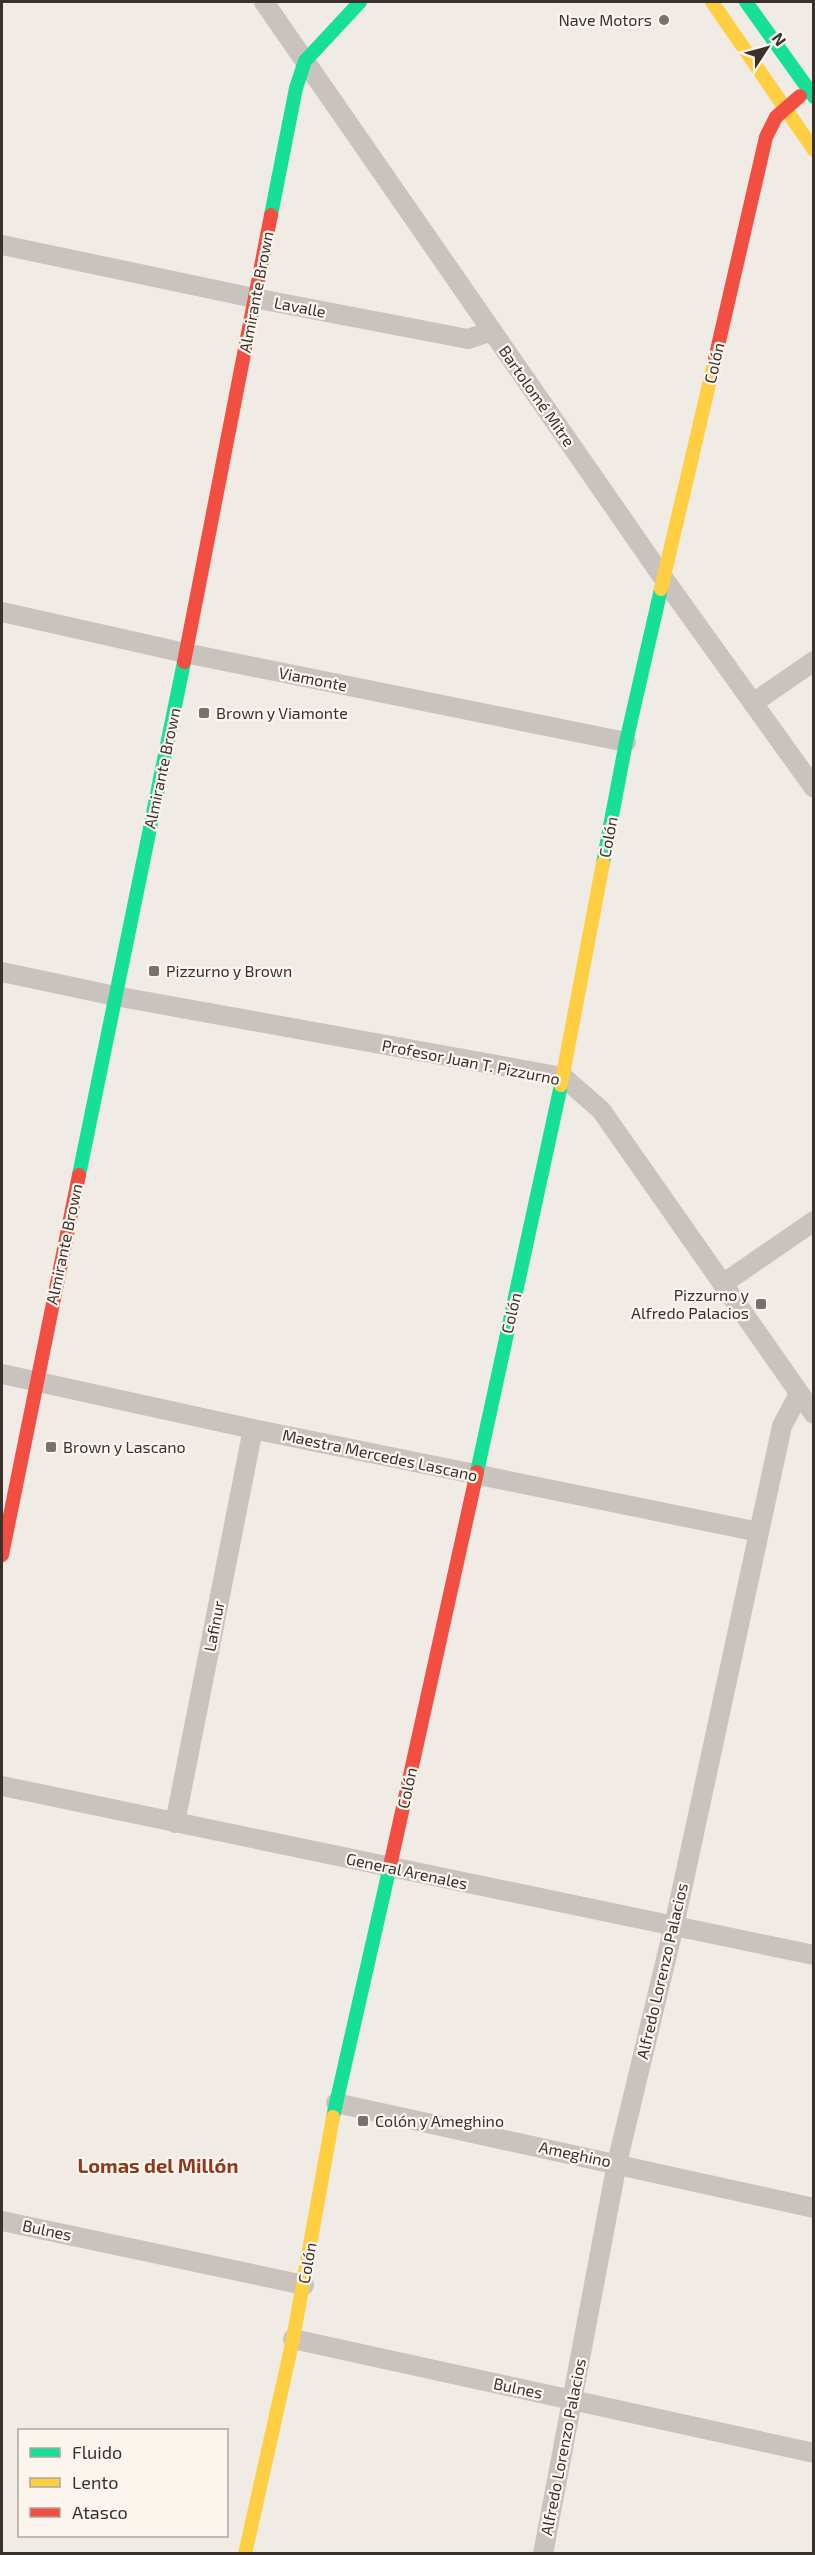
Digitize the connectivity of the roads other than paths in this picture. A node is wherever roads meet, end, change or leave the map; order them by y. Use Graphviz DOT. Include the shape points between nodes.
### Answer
graph roads {
  1 [pos="264,2"];
  2 [pos="360,2"];
  3 [pos="712,2"];
  4 [pos="746,2"];
  5 [pos="305,61"];
  6 [pos="811,94"];
  7 [pos="784,108"];
  8 [pos="813,150"];
  9 [pos="2,245"];
  10 [pos="254,298"];
  11 [pos="492,331"];
  12 [pos="664,579"];
  13 [pos="2,612"];
  14 [pos="185,653"];
  15 [pos="813,661"];
  16 [pos="753,703"];
  17 [pos="626,742"];
  18 [pos="813,788"];
  19 [pos="2,972"];
  20 [pos="115,996"];
  21 [pos="563,1077"];
  22 [pos="813,1221"];
  23 [pos="724,1283"];
  24 [pos="2,1374"];
  25 [pos="35,1381"];
  26 [pos="800,1394"];
  27 [pos="813,1414"];
  28 [pos="253,1429"];
  29 [pos="475,1474"];
  30 [pos="759,1532"];
  31 [pos="2,1555"];
  32 [pos="2,1786"];
  33 [pos="175,1823"];
  34 [pos="390,1868"];
  35 [pos="674,1926"];
  36 [pos="813,1955"];
  37 [pos="336,2103"];
  38 [pos="617,2163"];
  39 [pos="813,2208"];
  40 [pos="2,2221"];
  41 [pos="304,2284"];
  42 [pos="293,2339"];
  43 [pos="573,2400"];
  44 [pos="813,2453"];
  45 [pos="245,2553"];
  46 [pos="543,2553"];
  1 -- 5 [label="street, Bartolomé Mitre"];
  2 -- 5 [label="street, Almirante Brown"];
  3 -- 7 [label="street"];
  4 -- 6 [label="street"];
  5 -- 10 [label="street, Almirante Brown" via="296,88"];
  5 -- 11 [label="street, Bartolomé Mitre"];
  6 -- 7 [label="street, Colón"];
  7 -- 8 [label="street"];
  7 -- 12 [label="street, Colón" via="766,137"];
  9 -- 10 [label="street, Lavalle"];
  10 -- 11 [label="street, Lavalle" via="468,339"];
  10 -- 14 [label="street, Almirante Brown"];
  11 -- 12 [label="street, Bartolomé Mitre"];
  12 -- 16 [label="street, Bartolomé Mitre"];
  12 -- 17 [label="street, Colón"];
  13 -- 14 [label="street, Viamonte"];
  14 -- 17 [label="street, Viamonte"];
  14 -- 20 [label="street, Almirante Brown"];
  15 -- 16 [label="street"];
  16 -- 18 [label="street, Bartolomé Mitre"];
  17 -- 21 [label="street, Colón"];
  19 -- 20 [label="street, Profesor Juan T. Pizzurno"];
  20 -- 21 [label="street, Profesor Juan T. Pizzurno"];
  20 -- 25 [label="street, Almirante Brown"];
  21 -- 23 [label="street, Profesor Juan T. Pizzurno" via="601,1110"];
  21 -- 29 [label="street, Colón"];
  22 -- 23 [label="street"];
  23 -- 26 [label="street, Profesor Juan T. Pizzurno"];
  24 -- 25 [label="street, Maestra Mercedes Lascano"];
  25 -- 28 [label="street, Maestra Mercedes Lascano"];
  25 -- 31 [label="street, Almirante Brown"];
  26 -- 27 [label="street, Profesor Juan T. Pizzurno"];
  26 -- 30 [label="street, Alfredo Lorenzo Palacios" via="782,1426"];
  28 -- 29 [label="street, Maestra Mercedes Lascano"];
  28 -- 33 [label="street, Lafinur"];
  29 -- 30 [label="street, Maestra Mercedes Lascano"];
  29 -- 34 [label="street, Colón"];
  30 -- 35 [label="street, Alfredo Lorenzo Palacios"];
  32 -- 33 [label="street, General Arenales"];
  33 -- 34 [label="street, General Arenales"];
  34 -- 35 [label="street, General Arenales"];
  34 -- 37 [label="street, Colón"];
  35 -- 36 [label="street, General Arenales"];
  35 -- 38 [label="street, Alfredo Lorenzo Palacios"];
  37 -- 38 [label="street, Ameghino"];
  37 -- 41 [label="street, Colón"];
  38 -- 39 [label="street, Ameghino"];
  38 -- 43 [label="street, Alfredo Lorenzo Palacios"];
  40 -- 41 [label="street, Bulnes"];
  41 -- 42 [label="street, Colón"];
  42 -- 43 [label="street, Bulnes"];
  42 -- 45 [label="street, Colón"];
  43 -- 44 [label="street, Bulnes"];
  43 -- 46 [label="street, Alfredo Lorenzo Palacios"];
}
